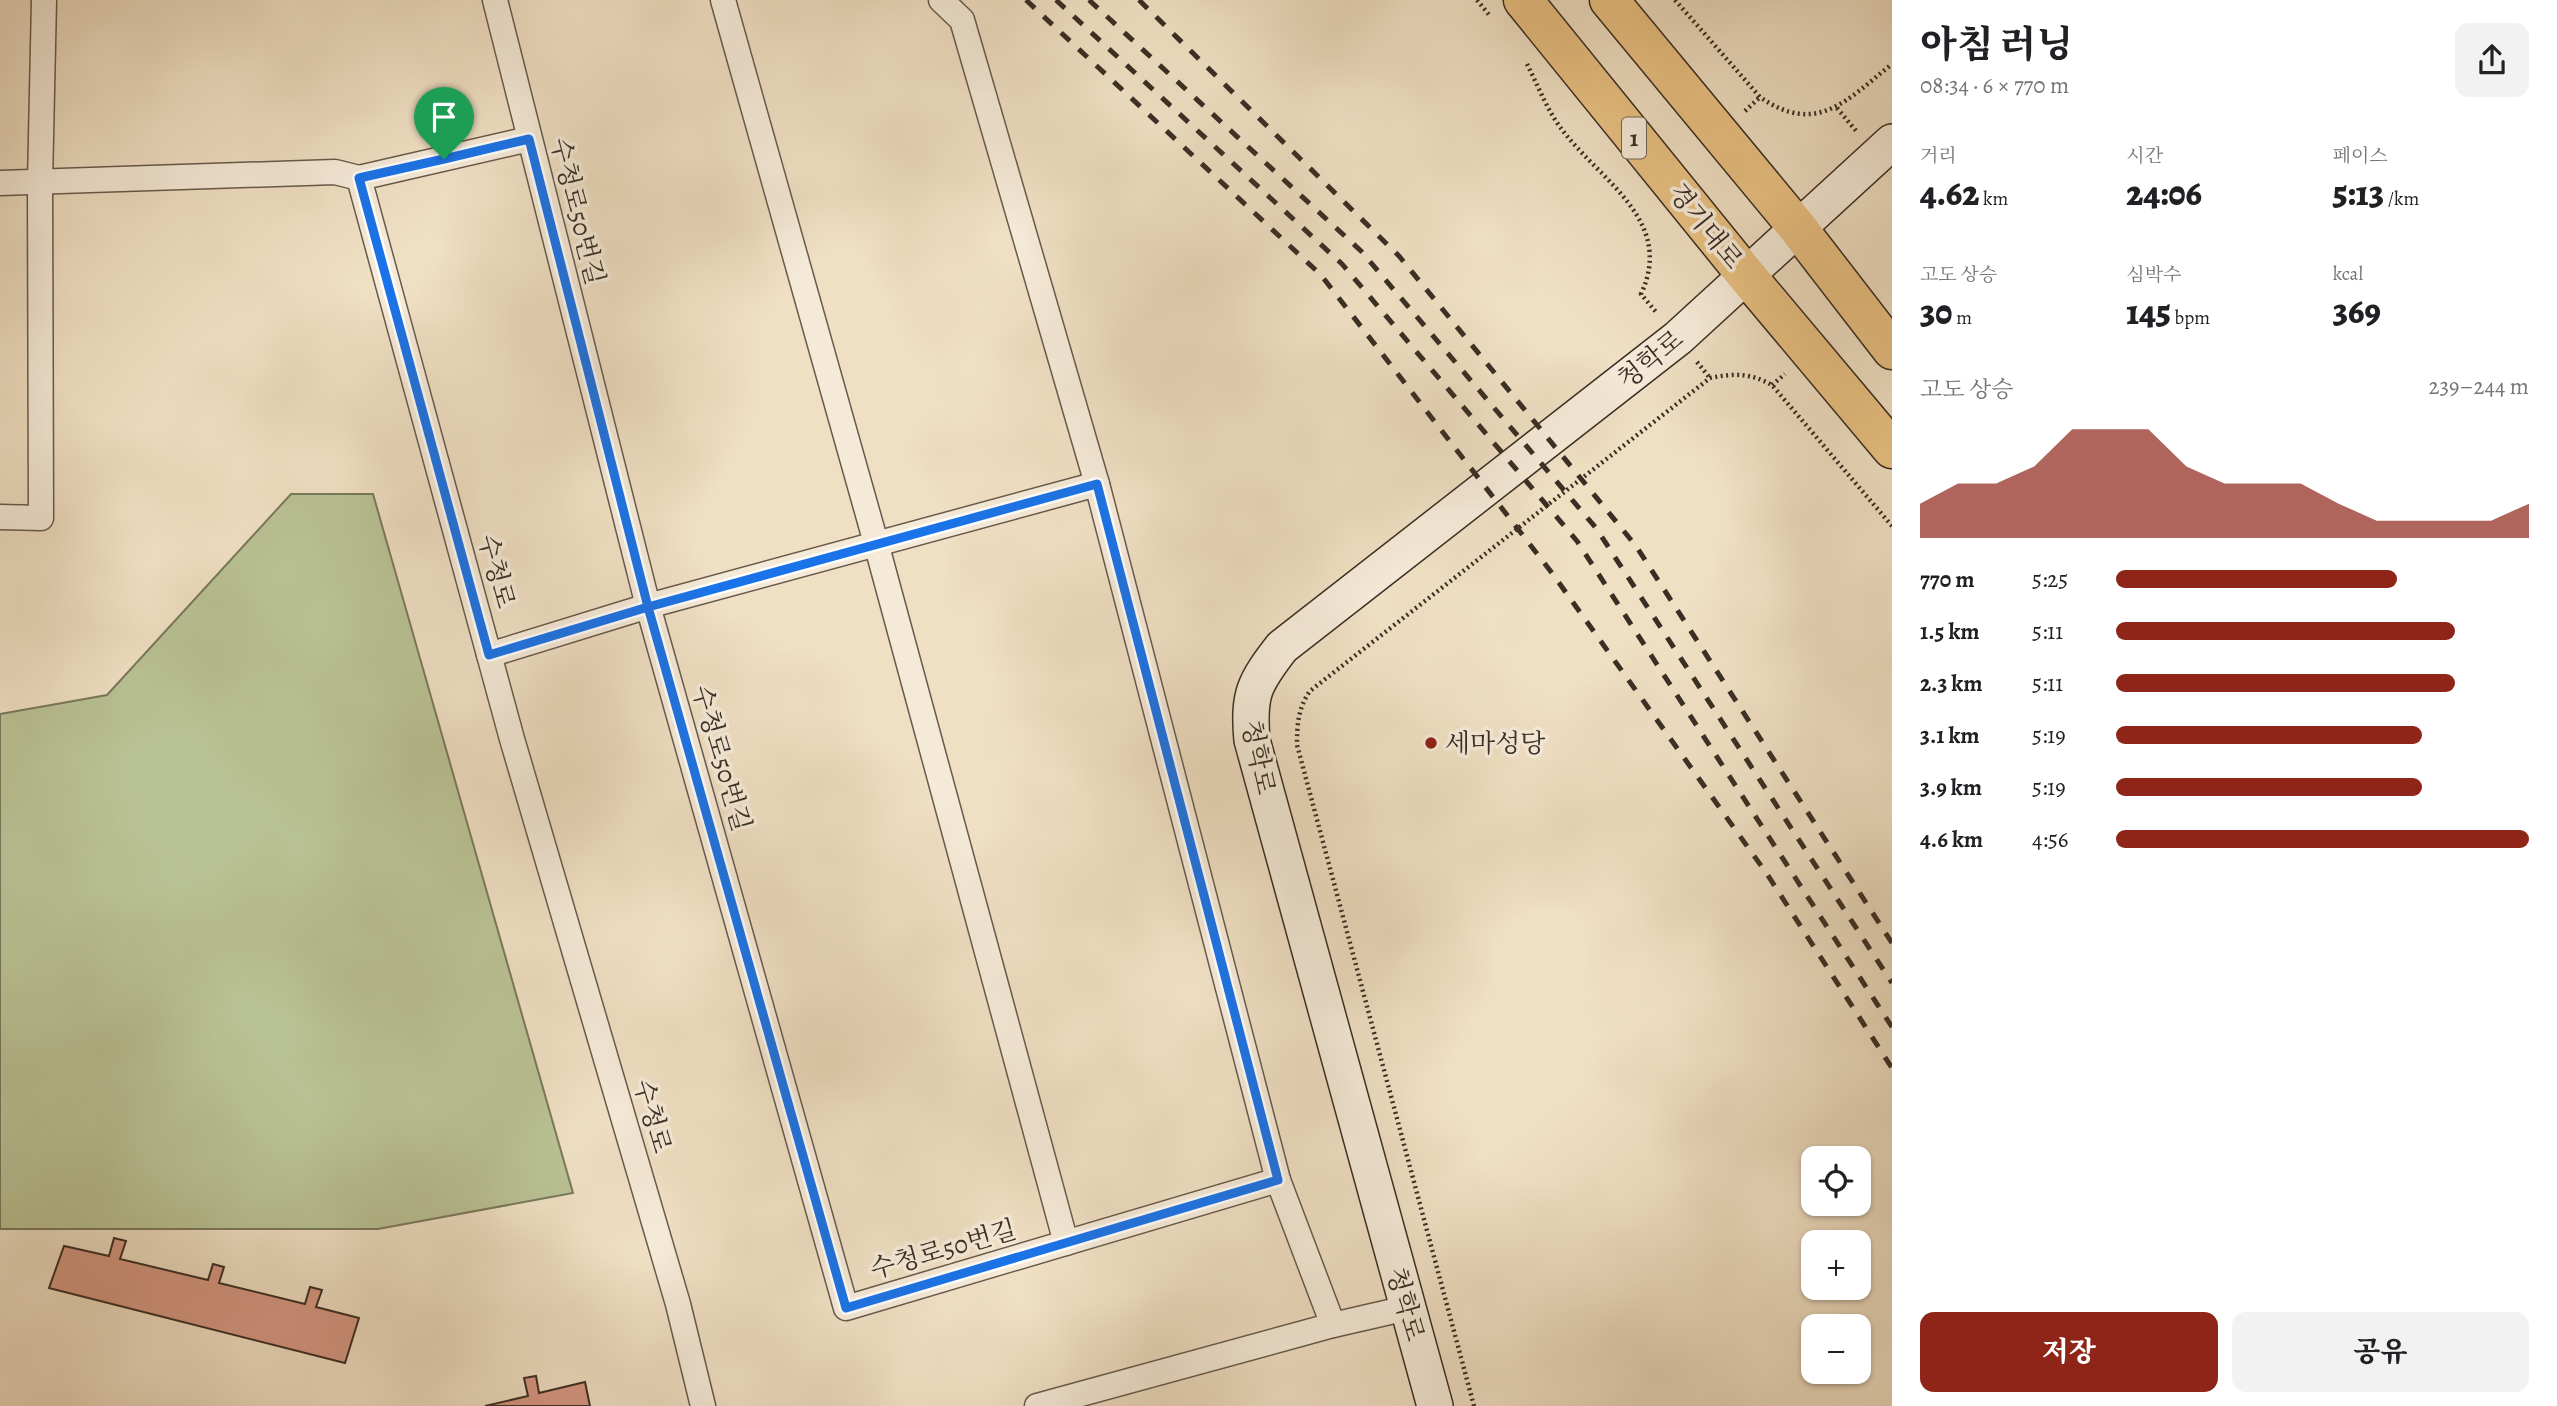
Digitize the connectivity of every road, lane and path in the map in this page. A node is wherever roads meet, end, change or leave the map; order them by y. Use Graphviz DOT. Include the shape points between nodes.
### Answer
graph roads {
  1 [pos="44,0"];
  2 [pos="495,0"];
  3 [pos="723,0"];
  4 [pos="941,0"];
  5 [pos="1477,0"];
  6 [pos="1609,0"];
  7 [pos="1675,0"];
  8 [pos="1507,9"];
  9 [pos="1522,54"];
  10 [pos="1892,64"];
  11 [pos="529,139"];
  12 [pos="1892,142"];
  13 [pos="359,178"];
  14 [pos="40,182"];
  15 [pos="0,183"];
  16 [pos="1797,227"];
  17 [pos="1746,275"];
  18 [pos="1641,294"];
  19 [pos="1892,350"];
  20 [pos="1892,449"];
  21 [pos="1097,484"];
  22 [pos="0,517"];
  23 [pos="1892,526"];
  24 [pos="876,543"];
  25 [pos="648,607"];
  26 [pos="489,655"];
  27 [pos="1278,1180"];
  28 [pos="1066,1243"];
  29 [pos="1407,1308"];
  30 [pos="1333,1325"];
  31 [pos="703,1406"];
  32 [pos="1037,1406"];
  33 [pos="1435,1406"];
  34 [pos="1474,1406"];
  1 -- 14 [label="street"];
  2 -- 11 [label="street, 수청로50번길"];
  3 -- 24 [label="street"];
  4 -- 21 [label="street" via="962,20"];
  5 -- 8 [label="path"];
  6 -- 16 [label="main road"];
  7 -- 10 [label="path" via="1760,97 1777,109 1816,114 1838,108"];
  8 -- 17 [label="main road, 경기대로 / 1"];
  9 -- 18 [label="path" via="1562,130 1634,210 1649,238 1650,274"];
  11 -- 13 [label="street"];
  11 -- 25 [label="street, 수청로50번길"];
  12 -- 16 [label="main road, 청학로"];
  13 -- 14 [label="street" via="335,172"];
  13 -- 26 [label="street, 수청로"];
  14 -- 15 [label="street"];
  14 -- 22 [label="street" via="41,518"];
  16 -- 17 [label="main road, 청학로"];
  16 -- 19 [label="main road"];
  17 -- 20 [label="main road, 경기대로 / 1"];
  17 -- 29 [label="main road, 청학로" via="1678,338 1282,647 1259,676 1252,697 1252,740"];
  21 -- 24 [label="street"];
  21 -- 27 [label="street"];
  23 -- 34 [label="path" via="1773,385 1754,375 1710,378 1310,691 1302,703 1297,745"];
  24 -- 25 [label="street"];
  24 -- 28 [label="street"];
  25 -- 26 [label="street"];
  25 -- 28 [label="street, 수청로50번길" via="846,1308"];
  26 -- 31 [label="street, 수청로" via="678,1304"];
  27 -- 28 [label="street, 수청로50번길"];
  27 -- 30 [label="street"];
  29 -- 30 [label="street"];
  29 -- 33 [label="main road, 청학로"];
  30 -- 32 [label="street"];
}
